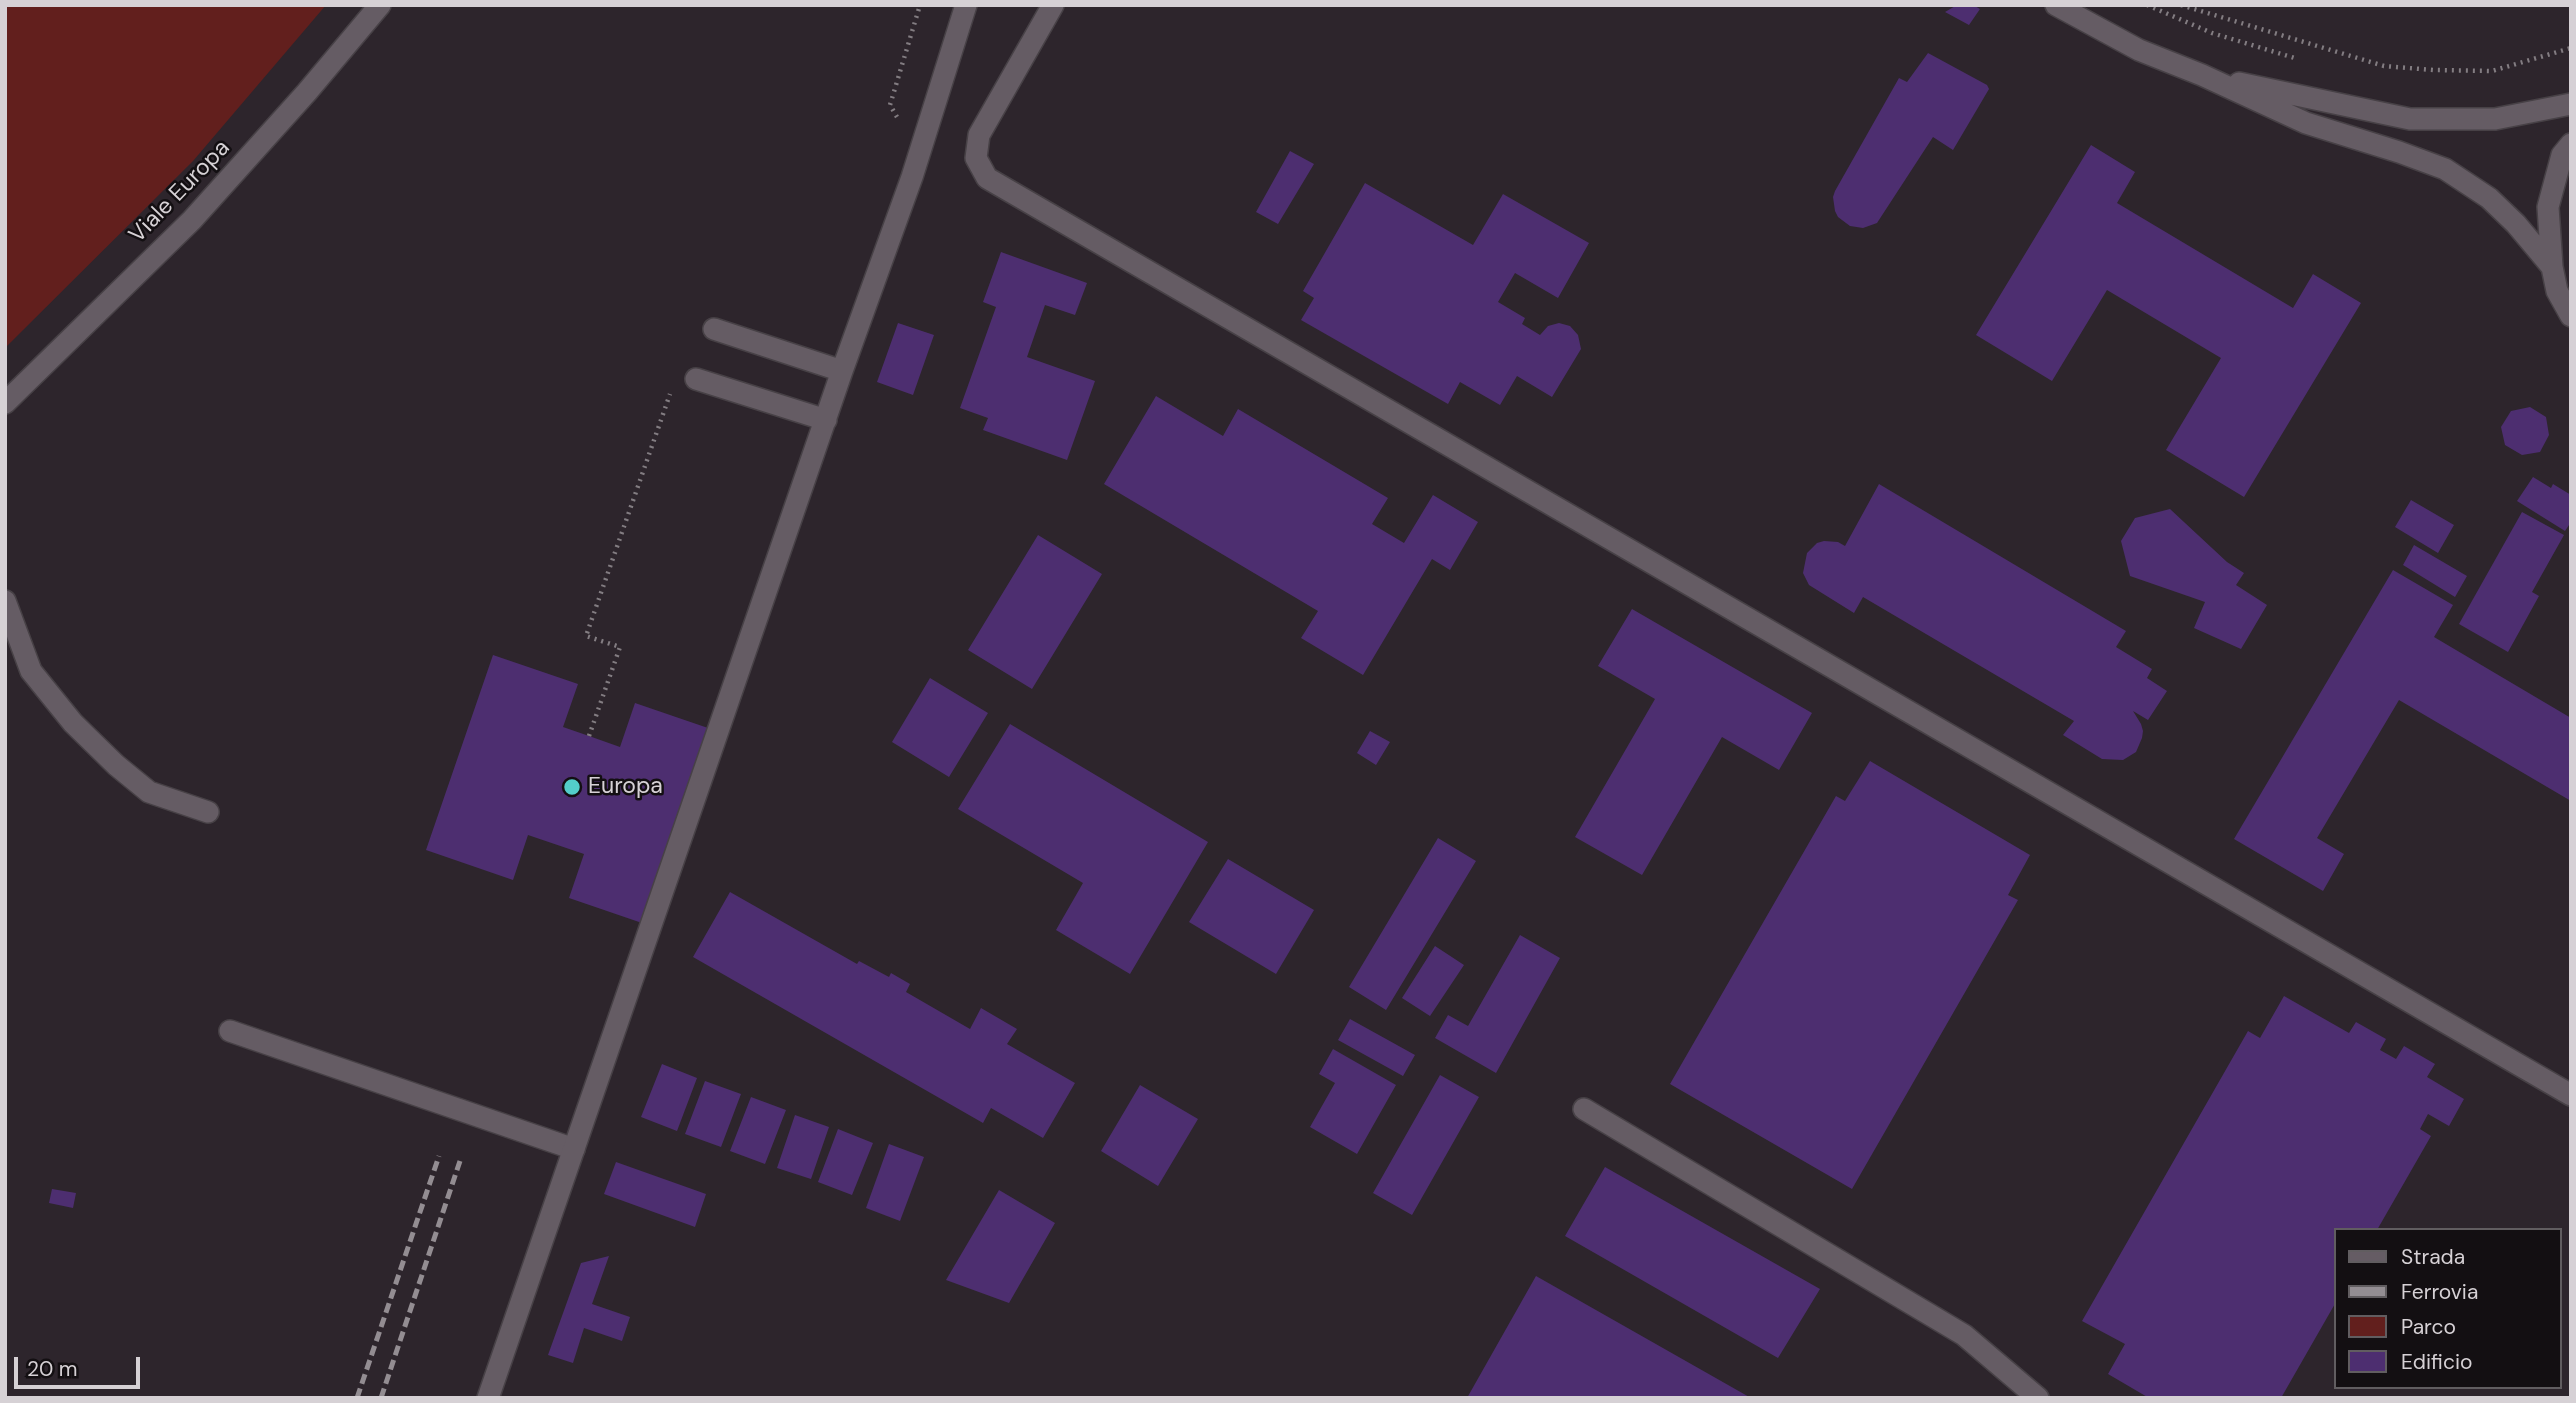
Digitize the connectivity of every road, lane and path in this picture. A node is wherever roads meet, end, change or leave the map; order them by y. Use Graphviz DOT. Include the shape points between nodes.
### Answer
graph roads {
  1 [pos="380,5"];
  2 [pos="920,5"];
  3 [pos="966,5"];
  4 [pos="1053,5"];
  5 [pos="2056,5"];
  6 [pos="2147,5"];
  7 [pos="2181,5"];
  8 [pos="2571,48"];
  9 [pos="2302,61"];
  10 [pos="2202,75"];
  11 [pos="2571,104"];
  12 [pos="892,129"];
  13 [pos="2571,144"];
  14 [pos="2552,267"];
  15 [pos="2571,316"];
  16 [pos="714,329"];
  17 [pos="842,371"];
  18 [pos="696,379"];
  19 [pos="673,386"];
  20 [pos="5,403"];
  21 [pos="826,420"];
  22 [pos="5,601"];
  23 [pos="589,736"];
  24 [pos="208,812"];
  25 [pos="230,1031"];
  26 [pos="2571,1095"];
  27 [pos="1584,1109"];
  28 [pos="574,1149"];
  29 [pos="488,1398"];
  30 [pos="2038,1398"];
  1 -- 20 [label="street, Viale Europa" via="192,220"];
  2 -- 12 [label="path" via="890,105 897,116"];
  3 -- 17 [label="street" via="912,177"];
  4 -- 26 [label="street" via="979,135 975,158 986,178"];
  5 -- 10 [label="street" via="2139,50"];
  6 -- 9 [label="path" via="2212,33"];
  7 -- 8 [label="path" via="2384,66 2492,71"];
  10 -- 11 [label="street" via="2410,119 2495,119"];
  10 -- 14 [label="street" via="2305,123 2445,169 2489,198"];
  13 -- 14 [label="street" via="2562,155 2548,207"];
  14 -- 15 [label="street" via="2557,291"];
  16 -- 17 [label="street"];
  17 -- 21 [label="street"];
  18 -- 21 [label="street"];
  19 -- 23 [label="path" via="586,636 620,647"];
  21 -- 28 [label="street"];
  22 -- 24 [label="street" via="31,671 73,723 149,792"];
  25 -- 28 [label="street"];
  27 -- 30 [label="street" via="1964,1335"];
  28 -- 29 [label="street"];
}
